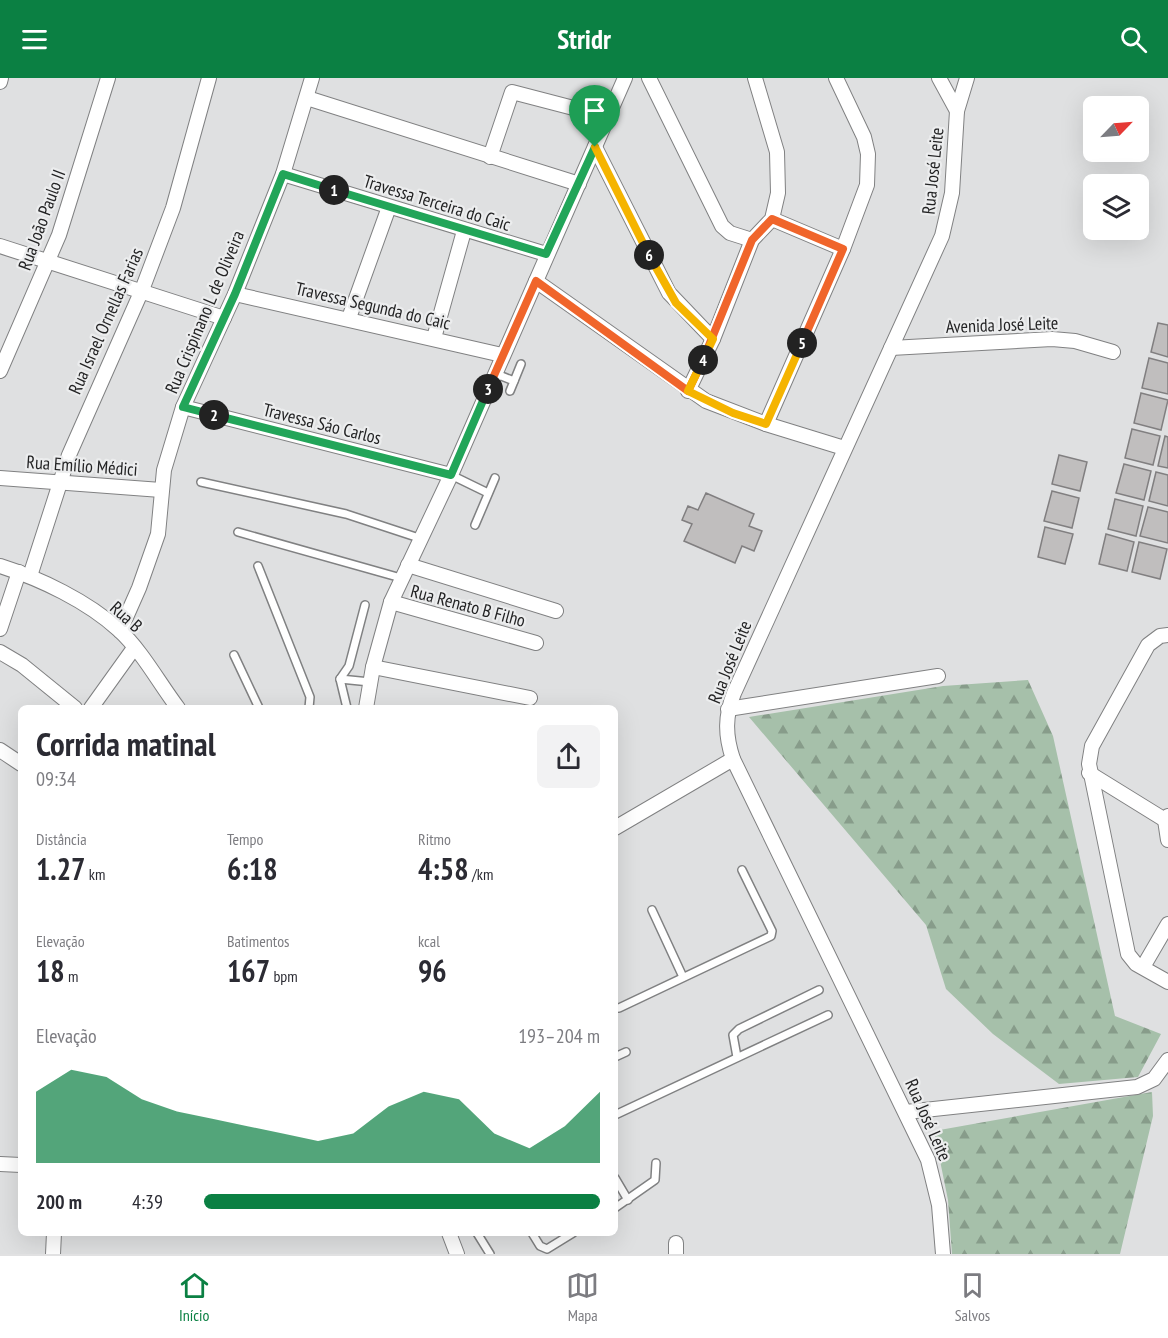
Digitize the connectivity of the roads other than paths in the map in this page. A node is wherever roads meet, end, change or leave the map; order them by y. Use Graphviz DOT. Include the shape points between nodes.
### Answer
graph roads {
  1 [pos="108,78"];
  2 [pos="209,78"];
  3 [pos="312,78"];
  4 [pos="625,78"];
  5 [pos="649,78"];
  6 [pos="755,78"];
  7 [pos="836,78"];
  8 [pos="939,78"];
  9 [pos="967,78"];
  10 [pos="307,98"];
  11 [pos="957,111"];
  12 [pos="608,117"];
  13 [pos="595,147"];
  14 [pos="490,157"];
  15 [pos="283,174"];
  16 [pos="579,184"];
  17 [pos="389,207"];
  18 [pos="772,219"];
  19 [pos="464,231"];
  20 [pos="752,240"];
  21 [pos="0,246"];
  22 [pos="843,249"];
  23 [pos="546,254"];
  24 [pos="49,261"];
  25 [pos="536,281"];
  26 [pos="142,290"];
  27 [pos="235,294"];
  28 [pos="224,318"];
  29 [pos="349,318"];
  30 [pos="434,338"];
  31 [pos="713,339"];
  32 [pos="891,348"];
  33 [pos="1113,352"];
  34 [pos="502,355"];
  35 [pos="520,364"];
  36 [pos="0,371"];
  37 [pos="494,373"];
  38 [pos="514,381"];
  39 [pos="510,391"];
  40 [pos="688,391"];
  41 [pos="183,407"];
  42 [pos="766,424"];
  43 [pos="844,448"];
  44 [pos="451,475"];
  45 [pos="0,478"];
  46 [pos="495,478"];
  47 [pos="201,482"];
  48 [pos="59,484"];
  49 [pos="160,490"];
  50 [pos="488,493"];
  51 [pos="475,525"];
  52 [pos="238,532"];
  53 [pos="422,539"];
  54 [pos="0,566"];
  55 [pos="258,566"];
  56 [pos="404,572"];
  57 [pos="25,574"];
  58 [pos="391,603"];
  59 [pos="365,605"];
  60 [pos="555,611"];
  61 [pos="0,628"];
  62 [pos="120,631"];
  63 [pos="1168,635"];
  64 [pos="536,643"];
  65 [pos="134,648"];
  66 [pos="0,652"];
  67 [pos="234,655"];
  68 [pos="373,667"];
  69 [pos="938,675"];
  70 [pos="340,679"];
  71 [pos="370,682"];
  72 [pos="530,698"];
  73 [pos="71,705"];
  74 [pos="93,705"];
  75 [pos="176,705"];
  76 [pos="258,705"];
  77 [pos="309,705"];
  78 [pos="346,705"];
  79 [pos="366,705"];
  80 [pos="728,709"];
  81 [pos="733,759"];
  82 [pos="1089,773"];
  83 [pos="1167,818"];
  84 [pos="618,826"];
  85 [pos="1168,840"];
  86 [pos="742,870"];
  87 [pos="652,910"];
  88 [pos="1168,924"];
  89 [pos="1143,967"];
  90 [pos="683,977"];
  91 [pos="1168,982"];
  92 [pos="819,990"];
  93 [pos="619,1008"];
  94 [pos="828,1015"];
  95 [pos="626,1052"];
  96 [pos="618,1056"];
  97 [pos="737,1057"];
  98 [pos="1168,1060"];
  99 [pos="906,1112"];
  100 [pos="618,1114"];
  101 [pos="656,1163"];
  102 [pos="0,1164"];
  103 [pos="18,1165"];
  104 [pos="618,1183"];
  105 [pos="628,1200"];
  106 [pos="618,1206"];
  107 [pos="54,1236"];
  108 [pos="450,1236"];
  109 [pos="479,1236"];
  110 [pos="534,1236"];
  111 [pos="568,1236"];
  112 [pos="52,1254"];
  113 [pos="457,1254"];
  114 [pos="490,1254"];
  115 [pos="943,1254"];
  1 -- 24 [label="street, Rua João Paulo II"];
  2 -- 26 [label="street, Rua Israel Ornellas Farias" via="173,208"];
  3 -- 10 [label="street, Rua Crispinano L de Oliveira"];
  4 -- 12 [label="street"];
  5 -- 20 [label="street" via="722,226"];
  6 -- 18 [label="street" via="777,152 778,193"];
  7 -- 22 [label="street" via="868,154 863,198"];
  8 -- 11 [label="street"];
  9 -- 11 [label="street, Rua José Leite"];
  10 -- 14 [label="street"];
  10 -- 15 [label="street, Rua Crispinano L de Oliveira"];
  11 -- 32 [label="street, Rua José Leite" via="948,217"];
  12 -- 13 [label="street"];
  12 -- 14 [label="street" via="512,92"];
  13 -- 16 [label="street"];
  13 -- 31 [label="street" via="669,293"];
  14 -- 16 [label="street"];
  15 -- 17 [label="street, Travessa Terceira do Caic"];
  15 -- 27 [label="street, Rua Crispinano L de Oliveira"];
  16 -- 23 [label="street"];
  17 -- 19 [label="street, Travessa Terceira do Caic"];
  17 -- 29 [label="street"];
  18 -- 20 [label="street"];
  18 -- 22 [label="street"];
  19 -- 23 [label="street, Travessa Terceira do Caic"];
  19 -- 30 [label="street"];
  20 -- 31 [label="street"];
  21 -- 24 [label="street"];
  22 -- 42 [label="street"];
  23 -- 25 [label="street"];
  24 -- 26 [label="street"];
  24 -- 36 [label="street, Rua João Paulo II"];
  25 -- 34 [label="street"];
  25 -- 40 [label="street"];
  26 -- 28 [label="street"];
  26 -- 48 [label="street, Rua Israel Ornellas Farias" via="96,389"];
  27 -- 28 [label="street, Rua Crispinano L de Oliveira"];
  27 -- 29 [label="street, Travessa Segunda do Caic"];
  28 -- 41 [label="street, Rua Crispinano L de Oliveira"];
  29 -- 30 [label="street, Travessa Segunda do Caic"];
  30 -- 34 [label="street, Travessa Segunda do Caic"];
  31 -- 40 [label="street"];
  32 -- 33 [label="street, Avenida José Leite" via="1052,339"];
  32 -- 43 [label="street, Rua José Leite"];
  34 -- 37 [label="street"];
  35 -- 38 [label="lane"];
  37 -- 38 [label="lane"];
  37 -- 44 [label="street"];
  38 -- 39 [label="lane"];
  40 -- 42 [label="street"];
  41 -- 44 [label="street, Travessa Sáo Carlos"];
  41 -- 49 [label="street, Rua Crispinano L de Oliveira"];
  42 -- 43 [label="street"];
  43 -- 80 [label="street, Rua José Leite"];
  44 -- 50 [label="lane"];
  44 -- 53 [label="street"];
  45 -- 48 [label="street, Rua Emílio Médici"];
  46 -- 50 [label="lane"];
  47 -- 53 [label="lane" via="346,514"];
  48 -- 49 [label="street, Rua Emílio Médici"];
  48 -- 57 [label="street, Rua Israel Ornellas Farias" via="43,542"];
  49 -- 62 [label="street, Rua Crispinano L de Oliveira" via="158,534"];
  50 -- 51 [label="lane"];
  52 -- 56 [label="lane"];
  53 -- 56 [label="street"];
  54 -- 57 [label="street, Rua B"];
  55 -- 77 [label="lane" via="310,698"];
  56 -- 58 [label="street"];
  56 -- 60 [label="street"];
  57 -- 61 [label="street, Rua Israel Ornellas Farias"];
  57 -- 62 [label="street, Rua B"];
  58 -- 64 [label="street, Rua Renato B Filho"];
  58 -- 68 [label="street"];
  59 -- 70 [label="lane" via="350,666"];
  62 -- 65 [label="street, Rua B"];
  63 -- 82 [label="street" via="1148,645 1109,711 1092,747"];
  65 -- 74 [label="street"];
  65 -- 75 [label="street, Rua B"];
  66 -- 73 [label="street"];
  67 -- 76 [label="lane"];
  68 -- 71 [label="street"];
  68 -- 72 [label="street"];
  69 -- 80 [label="street"];
  70 -- 71 [label="lane"];
  70 -- 78 [label="lane"];
  71 -- 79 [label="street"];
  80 -- 81 [label="street, Rua José Leite" via="726,732"];
  81 -- 84 [label="street"];
  81 -- 99 [label="street, Rua José Leite"];
  82 -- 83 [label="street"];
  82 -- 89 [label="street" via="1128,954"];
  83 -- 85 [label="street"];
  86 -- 90 [label="lane" via="772,934"];
  87 -- 90 [label="lane"];
  88 -- 89 [label="street"];
  89 -- 91 [label="street"];
  90 -- 93 [label="lane"];
  92 -- 97 [label="lane" via="739,1029 732,1035"];
  94 -- 97 [label="lane"];
  95 -- 96 [label="lane"];
  97 -- 100 [label="lane"];
  98 -- 99 [label="street" via="1154,1079 1137,1087"];
  99 -- 115 [label="street, Rua José Leite" via="936,1185"];
  101 -- 105 [label="lane" via="655,1180"];
  102 -- 103 [label="street"];
  104 -- 105 [label="lane"];
  105 -- 106 [label="lane"];
  107 -- 112 [label="street"];
  108 -- 113 [label="street"];
  109 -- 114 [label="lane"];
  110 -- 111 [label="lane" via="545,1249"];
}
